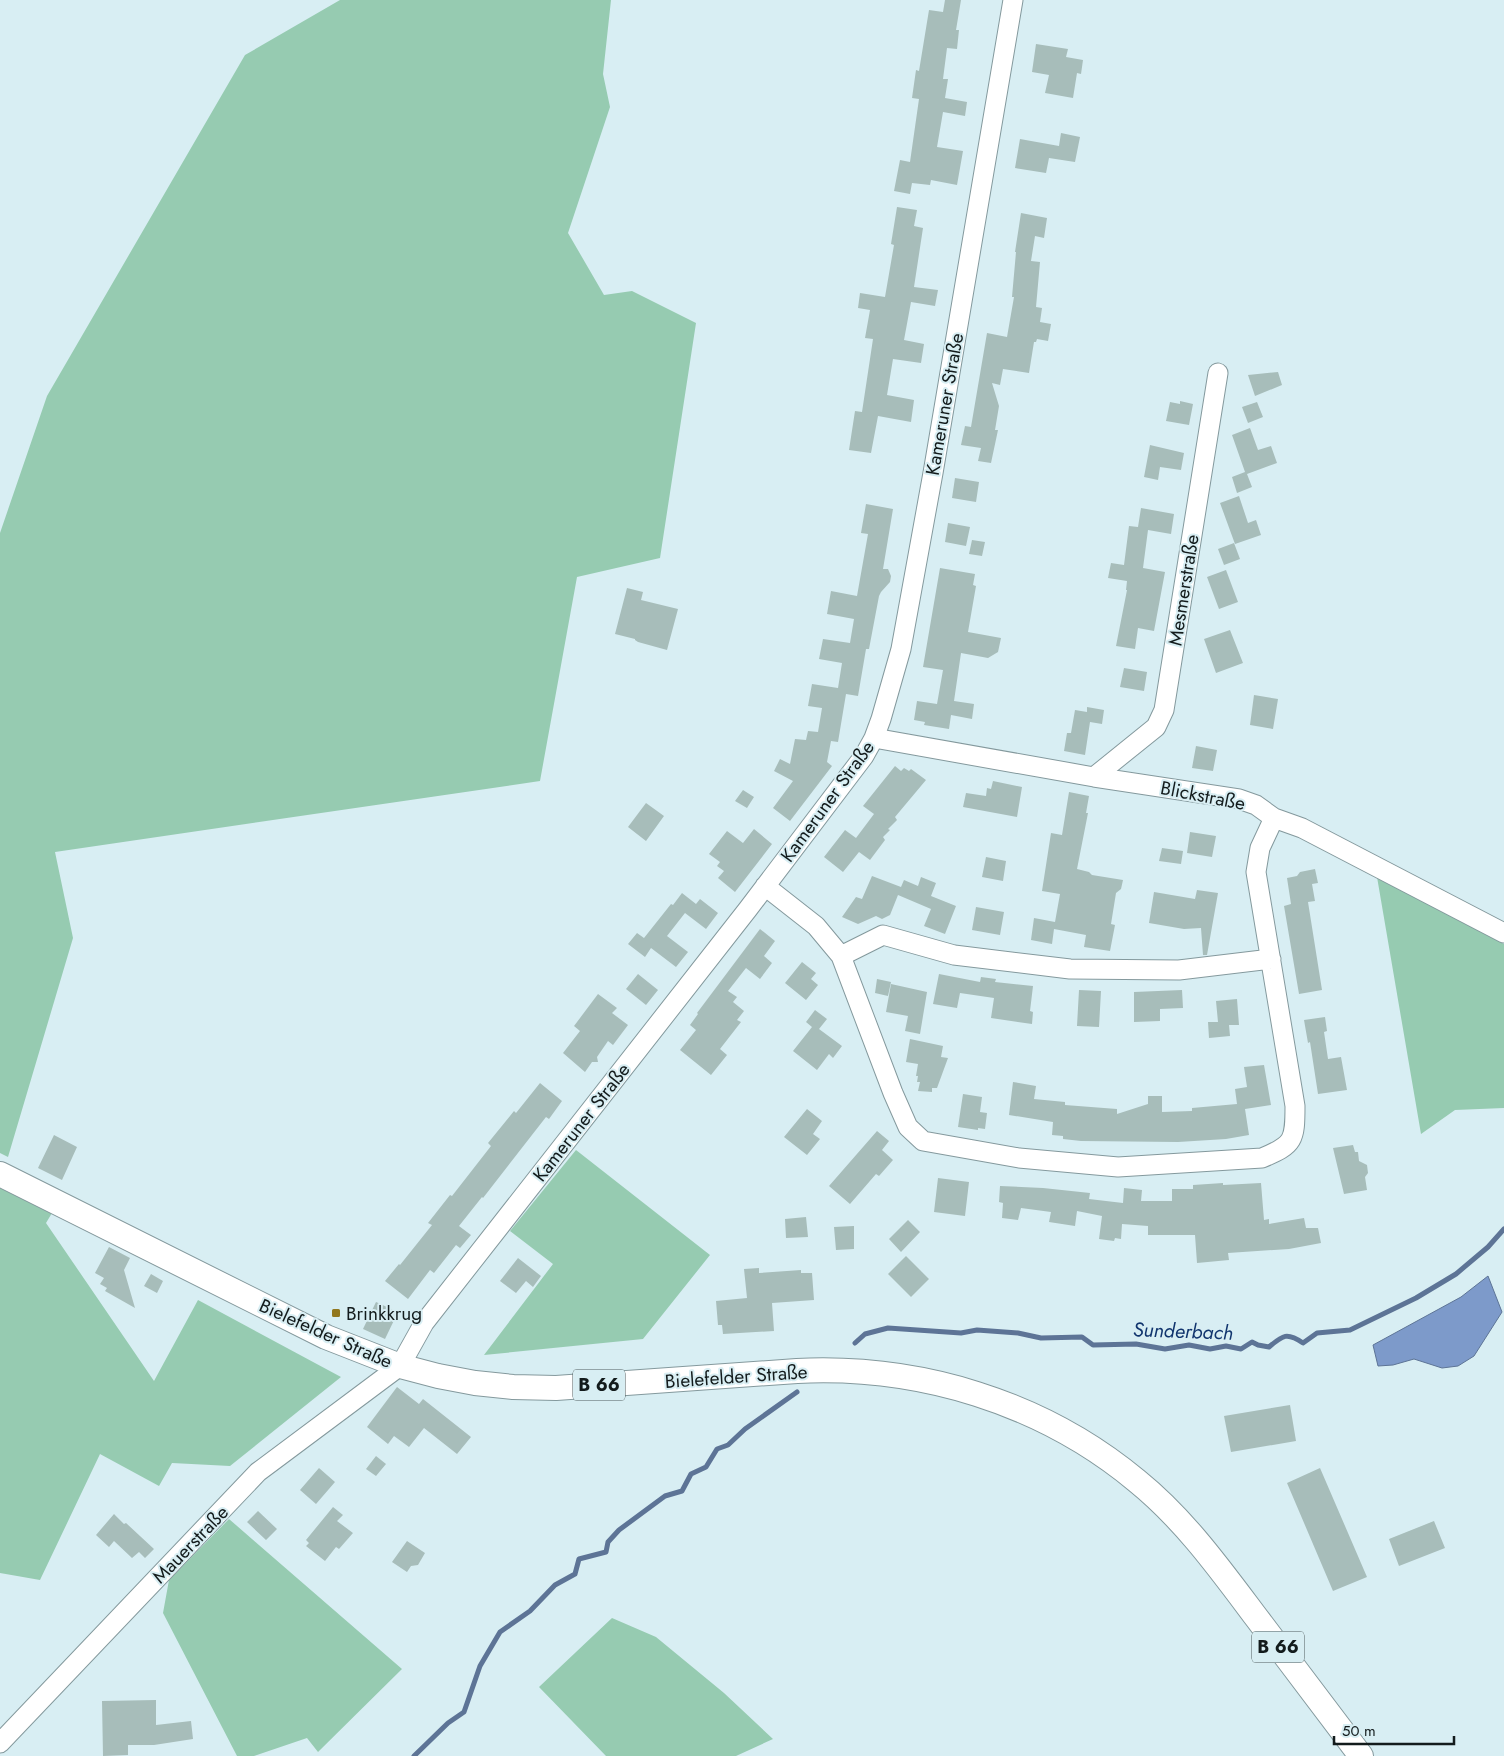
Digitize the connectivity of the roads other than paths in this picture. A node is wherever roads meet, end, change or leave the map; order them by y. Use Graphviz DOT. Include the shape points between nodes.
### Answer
graph roads {
  1 [pos="1013,0"];
  2 [pos="1218,373"];
  3 [pos="874,738"];
  4 [pos="1094,777"];
  5 [pos="1274,818"];
  6 [pos="765,886"];
  7 [pos="1504,933"];
  8 [pos="841,956"];
  9 [pos="1271,959"];
  10 [pos="0,1174"];
  11 [pos="400,1366"];
  12 [pos="0,1743"];
  13 [pos="1361,1756"];
  1 -- 3 [label="street, Kameruner Straße" via="901,649"];
  2 -- 4 [label="street, Mesmerstraße" via="1164,710 1156,727"];
  3 -- 4 [label="street, Blickstraße"];
  3 -- 6 [label="street, Kameruner Straße" via="864,756"];
  4 -- 5 [label="street, Blickstraße" via="1239,799 1256,805"];
  5 -- 7 [label="street, Blickstraße" via="1302,828"];
  5 -- 9 [label="street" via="1260,848 1256,872"];
  6 -- 8 [label="street" via="816,926"];
  6 -- 11 [label="street, Kameruner Straße" via="424,1323"];
  8 -- 9 [label="street" via="883,935 954,955 1070,969 1179,970"];
  8 -- 9 [label="street" via="908,1127 923,1141 1019,1158 1118,1167 1262,1158 1290,1143 1295,1126 1295,1106"];
  10 -- 11 [label="main road, Bielefelder Straße / B 66" via="326,1337"];
  11 -- 12 [label="street, Mauerstraße" via="258,1472"];
  11 -- 13 [label="main road, Bielefelder Straße / B 66" via="475,1383 556,1388 812,1370 866,1371 939,1383 1010,1405 1098,1452 1138,1481 1169,1510 1235,1590"];
}
